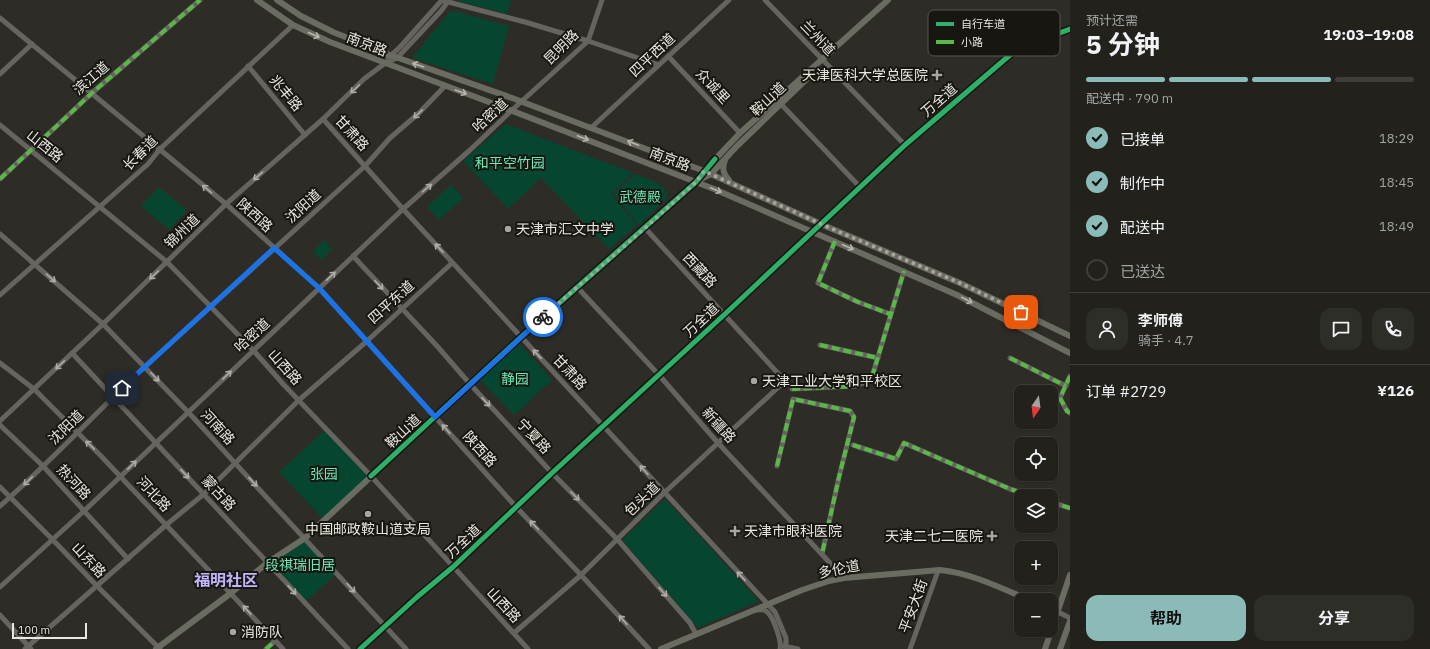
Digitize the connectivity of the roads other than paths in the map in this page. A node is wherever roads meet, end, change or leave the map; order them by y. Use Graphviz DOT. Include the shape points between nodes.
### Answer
graph roads {
  1 [pos="200,0"];
  2 [pos="257,0"];
  3 [pos="277,0"];
  4 [pos="444,0"];
  5 [pos="602,0"];
  6 [pos="729,0"];
  7 [pos="765,0"];
  8 [pos="888,0"];
  9 [pos="894,0"];
  10 [pos="0,18"];
  11 [pos="293,24"];
  12 [pos="1070,29"];
  13 [pos="1060,33"];
  14 [pos="588,41"];
  15 [pos="32,44"];
  16 [pos="390,55"];
  17 [pos="668,56"];
  18 [pos="1009,56"];
  19 [pos="398,58"];
  20 [pos="823,61"];
  21 [pos="384,64"];
  22 [pos="659,65"];
  23 [pos="248,66"];
  24 [pos="0,74"];
  25 [pos="445,86"];
  26 [pos="92,93"];
  27 [pos="522,101"];
  28 [pos="778,102"];
  29 [pos="511,111"];
  30 [pos="323,119"];
  31 [pos="0,125"];
  32 [pos="592,127"];
  33 [pos="740,133"];
  34 [pos="306,135"];
  35 [pos="905,145"];
  36 [pos="31,150"];
  37 [pos="160,150"];
  38 [pos="727,156"];
  39 [pos="715,159"];
  40 [pos="682,162"];
  41 [pos="365,166"];
  42 [pos="706,172"];
  43 [pos="680,175"];
  44 [pos="0,178"];
  45 [pos="696,182"];
  46 [pos="736,185"];
  47 [pos="860,187"];
  48 [pos="226,204"];
  49 [pos="100,206"];
  50 [pos="403,209"];
  51 [pos="821,224"];
  52 [pos="645,228"];
  53 [pos="813,231"];
  54 [pos="0,234"];
  55 [pos="835,241"];
  56 [pos="274,248"];
  57 [pos="353,256"];
  58 [pos="167,262"];
  59 [pos="452,263"];
  60 [pos="34,264"];
  61 [pos="904,271"];
  62 [pos="577,287"];
  63 [pos="319,288"];
  64 [pos="0,295"];
  65 [pos="212,306"];
  66 [pos="402,309"];
  67 [pos="725,314"];
  68 [pos="890,314"];
  69 [pos="103,324"];
  70 [pos="1070,336"];
  71 [pos="521,337"];
  72 [pos="367,341"];
  73 [pos="820,345"];
  74 [pos="253,350"];
  75 [pos="72,353"];
  76 [pos="1070,353"];
  77 [pos="878,358"];
  78 [pos="1010,358"];
  79 [pos="0,363"];
  80 [pos="145,368"];
  81 [pos="659,375"];
  82 [pos="1070,376"];
  83 [pos="786,381"];
  84 [pos="470,384"];
  85 [pos="1066,386"];
  86 [pos="34,389"];
  87 [pos="792,389"];
  88 [pos="113,396"];
  89 [pos="299,400"];
  90 [pos="189,413"];
  91 [pos="1070,413"];
  92 [pos="435,417"];
  93 [pos="0,421"];
  94 [pos="0,425"];
  95 [pos="604,426"];
  96 [pos="78,433"];
  97 [pos="155,443"];
  98 [pos="718,443"];
  99 [pos="853,445"];
  100 [pos="236,464"];
  101 [pos="43,466"];
  102 [pos="777,466"];
  103 [pos="552,473"];
  104 [pos="120,476"];
  105 [pos="371,476"];
  106 [pos="0,487"];
  107 [pos="1014,490"];
  108 [pos="664,493"];
  109 [pos="204,494"];
  110 [pos="10,497"];
  111 [pos="1058,504"];
  112 [pos="0,506"];
  113 [pos="517,508"];
  114 [pos="1070,508"];
  115 [pos="84,511"];
  116 [pos="166,525"];
  117 [pos="305,538"];
  118 [pos="617,539"];
  119 [pos="53,540"];
  120 [pos="822,554"];
  121 [pos="128,559"];
  122 [pos="268,563"];
  123 [pos="453,567"];
  124 [pos="938,571"];
  125 [pos="581,575"];
  126 [pos="1070,575"];
  127 [pos="844,578"];
  128 [pos="97,586"];
  129 [pos="0,587"];
  130 [pos="231,593"];
  131 [pos="1014,594"];
  132 [pos="768,605"];
  133 [pos="756,610"];
  134 [pos="1058,612"];
  135 [pos="0,615"];
  136 [pos="1070,618"];
  137 [pos="1070,621"];
  138 [pos="385,626"];
  139 [pos="514,633"];
  140 [pos="696,634"];
  141 [pos="1049,637"];
  142 [pos="275,641"];
  143 [pos="780,647"];
  144 [pos="786,647"];
  145 [pos="28,648"];
  146 [pos="158,648"];
  147 [pos="266,649"];
  148 [pos="283,649"];
  149 [pos="348,649"];
  150 [pos="360,649"];
  151 [pos="406,649"];
  152 [pos="528,649"];
  153 [pos="649,649"];
  154 [pos="661,649"];
  155 [pos="798,649"];
  156 [pos="910,649"];
  157 [pos="1045,649"];
  158 [pos="1060,649"];
  1 -- 26 [label="street, 滨江道"];
  2 -- 11 [label="main road, 南京路"];
  3 -- 16 [label="main road, 南京路" via="301,16"];
  4 -- 14 [label="street"];
  4 -- 16 [label="street"];
  4 -- 19 [label="street" via="441,11"];
  5 -- 14 [label="street, 昆明路"];
  6 -- 17 [label="street, 四平西道"];
  7 -- 20 [label="street, 兰州道"];
  8 -- 20 [label="main road, 鞍山道"];
  9 -- 20 [label="main road, 鞍山道"];
  10 -- 15 [label="street, 陕西路"];
  11 -- 21 [label="main road, 南京路, one-way"];
  11 -- 23 [label="street, 长春道"];
  12 -- 13 [label="street, 万全道"];
  14 -- 22 [label="street"];
  14 -- 27 [label="street, 昆明路"];
  15 -- 24 [label="street"];
  15 -- 26 [label="street, 陕西路"];
  16 -- 19 [label="main road, 南京路"];
  16 -- 21 [label="street"];
  17 -- 22 [label="street, 四平西道"];
  17 -- 33 [label="street, 众诚里"];
  18 -- 35 [label="street, 万全道"];
  19 -- 21 [label="street"];
  27 -- 19 [label="main road, 南京路, one-way"];
  20 -- 28 [label="main road, 鞍山道"];
  20 -- 35 [label="street, 兰州道"];
  21 -- 25 [label="main road, 南京路"];
  21 -- 30 [label="street, 锦州道, one-way" via="364,79"];
  22 -- 32 [label="street, 四平西道"];
  23 -- 34 [label="street, 兆丰路"];
  23 -- 37 [label="street, 长春道"];
  25 -- 29 [label="main road, 南京路, one-way"];
  25 -- 41 [label="street, 沈阳道, one-way" via="390,138"];
  26 -- 36 [label="street, 滨江道"];
  26 -- 37 [label="street, 陕西路"];
  27 -- 29 [label="street, 哈密道"];
  27 -- 32 [label="main road, 南京路"];
  28 -- 33 [label="main road, 鞍山道"];
  28 -- 38 [label="main road, 鞍山道"];
  28 -- 47 [label="street"];
  29 -- 43 [label="main road, 南京路, one-way"];
  50 -- 29 [label="street, 哈密道, one-way"];
  30 -- 34 [label="street, 锦州道"];
  30 -- 41 [label="street, 甘肃路"];
  31 -- 36 [label="street, 山西路"];
  40 -- 32 [label="main road, 南京路, one-way"];
  33 -- 39 [label="main road, 鞍山道"];
  34 -- 48 [label="street, 锦州道, one-way"];
  35 -- 47 [label="street, 万全道"];
  36 -- 44 [label="street, 滨江道"];
  36 -- 49 [label="street, 山西路"];
  48 -- 37 [label="street, 陕西路, one-way"];
  37 -- 49 [label="street, 长春道" via="148,164"];
  38 -- 42 [label="main road, 鞍山道"];
  38 -- 46 [label="main road" via="723,172"];
  39 -- 40 [label="main road" via="701,165"];
  39 -- 42 [label="main road, 鞍山道"];
  40 -- 42 [label="main road, 南京路"];
  41 -- 50 [label="street, 甘肃路"];
  41 -- 56 [label="street, 沈阳道"];
  42 -- 43 [label="main road" via="692,176"];
  42 -- 45 [label="main road, 鞍山道"];
  42 -- 46 [label="main road, 南京路"];
  43 -- 45 [label="main road, 南京路"];
  45 -- 52 [label="main road, 鞍山道"];
  45 -- 53 [label="main road, 南京路, one-way"];
  46 -- 51 [label="main road, 南京路"];
  47 -- 51 [label="street, 万全道"];
  48 -- 56 [label="street, 陕西路"];
  48 -- 58 [label="street, 锦州道"];
  49 -- 58 [label="street, 山西路"];
  49 -- 60 [label="street, 长春道"];
  50 -- 57 [label="street, 哈密道"];
  59 -- 50 [label="street, 甘肃路, one-way"];
  51 -- 53 [label="street, 万全道"];
  51 -- 70 [label="main road, 南京路" via="960,283"];
  52 -- 62 [label="main road, 鞍山道"];
  52 -- 67 [label="street, 西藏路"];
  53 -- 55 [label="main road, 南京路"];
  53 -- 67 [label="street, 万全道"];
  54 -- 60 [label="street, 河南路"];
  55 -- 61 [label="main road, 南京路, one-way"];
  55 -- 68 [label="street" via="818,283"];
  56 -- 63 [label="street, 陕西路"];
  56 -- 65 [label="street, 沈阳道"];
  63 -- 57 [label="street, 哈密道, one-way"];
  57 -- 66 [label="street, 宁夏路, one-way"];
  58 -- 65 [label="street, 山西路"];
  58 -- 69 [label="street, 锦州道, one-way"];
  59 -- 66 [label="street, 四平东道"];
  59 -- 71 [label="street, 甘肃路"];
  60 -- 64 [label="street, 长春道"];
  60 -- 69 [label="street, 河南路, one-way"];
  61 -- 68 [label="street"];
  61 -- 76 [label="main road, 南京路, one-way"];
  62 -- 71 [label="main road, 鞍山道"];
  62 -- 81 [label="street, 新疆路"];
  63 -- 72 [label="street, 陕西路"];
  63 -- 74 [label="street, 哈密道"];
  65 -- 74 [label="street, 山西路"];
  65 -- 80 [label="street, 沈阳道"];
  66 -- 72 [label="street, 四平东道"];
  66 -- 84 [label="street, 宁夏路"];
  67 -- 81 [label="street, 万全道"];
  67 -- 83 [label="street, 西藏路"];
  68 -- 77 [label="street"];
  69 -- 75 [label="street, 锦州道"];
  69 -- 80 [label="street, 河南路"];
  71 -- 84 [label="main road, 鞍山道"];
  95 -- 71 [label="street, 甘肃路, one-way"];
  72 -- 89 [label="street, 四平东道"];
  72 -- 92 [label="street, 陕西路"];
  73 -- 77 [label="street"];
  74 -- 89 [label="street, 山西路"];
  90 -- 74 [label="street, 哈密道, one-way"];
  75 -- 86 [label="street, 锦州道, one-way"];
  75 -- 88 [label="street, 蒙古路"];
  77 -- 87 [label="street" via="871,380 856,386"];
  78 -- 85 [label="street"];
  79 -- 86 [label="street, 河北路"];
  80 -- 88 [label="street, 沈阳道"];
  80 -- 90 [label="street, 河南路, one-way"];
  81 -- 95 [label="street, 万全道"];
  81 -- 98 [label="street, 新疆路"];
  82 -- 85 [label="street"];
  83 -- 98 [label="street, 包头道"];
  84 -- 92 [label="main road, 鞍山道"];
  84 -- 103 [label="street, 宁夏路, one-way"];
  85 -- 91 [label="street" via="1060,398"];
  86 -- 93 [label="street, 锦州道"];
  86 -- 96 [label="street, 河北路"];
  88 -- 96 [label="street, 沈阳道"];
  88 -- 97 [label="street, 蒙古路"];
  89 -- 100 [label="street, 四平东道"];
  89 -- 105 [label="street, 山西路"];
  90 -- 97 [label="street, 哈密道"];
  90 -- 100 [label="street, 河南路"];
  92 -- 105 [label="main road, 鞍山道"];
  113 -- 92 [label="street, 陕西路, one-way"];
  94 -- 101 [label="street, 热河路"];
  95 -- 103 [label="street, 万全道"];
  108 -- 95 [label="street, 甘肃路, one-way"];
  96 -- 101 [label="street, 沈阳道"];
  104 -- 96 [label="street, 河北路, one-way"];
  104 -- 97 [label="street, 哈密道, one-way"];
  97 -- 109 [label="street, 蒙古路, one-way"];
  98 -- 108 [label="street, 包头道"];
  98 -- 120 [label="street, 新疆路"];
  99 -- 107 [label="street" via="896,459 904,443"];
  100 -- 109 [label="street, 四平东道"];
  100 -- 117 [label="street, 河南路, one-way"];
  101 -- 110 [label="street, 沈阳道, one-way"];
  101 -- 115 [label="street, 热河路"];
  102 -- 120 [label="street" via="793,399 850,411 854,417"];
  103 -- 113 [label="street, 万全道"];
  103 -- 118 [label="street, 宁夏路, one-way"];
  104 -- 115 [label="street, 哈密道"];
  104 -- 116 [label="street, 河北路"];
  105 -- 117 [label="main road, 鞍山道"];
  105 -- 123 [label="street, 山西路"];
  106 -- 110 [label="street, 山东路"];
  108 -- 118 [label="street, 包头道"];
  132 -- 108 [label="street, 甘肃路, one-way"];
  109 -- 116 [label="street, 四平东道"];
  109 -- 122 [label="street, 蒙古路"];
  110 -- 112 [label="street, 沈阳道"];
  110 -- 119 [label="street, 山东路"];
  111 -- 114 [label="street"];
  113 -- 123 [label="street, 万全道"];
  125 -- 113 [label="street, 陕西路, one-way"];
  115 -- 119 [label="street, 哈密道"];
  115 -- 121 [label="street, 热河路"];
  116 -- 121 [label="street, 四平东道"];
  116 -- 130 [label="street, 河北路"];
  117 -- 122 [label="main road, 鞍山道"];
  117 -- 138 [label="street, 河南路, one-way"];
  118 -- 125 [label="street, 包头道"];
  118 -- 140 [label="street, 宁夏路, one-way" via="690,623"];
  119 -- 128 [label="street, 山东路"];
  119 -- 129 [label="street, 哈密道"];
  120 -- 127 [label="street, 新疆路"];
  121 -- 128 [label="street, 四平东道"];
  122 -- 130 [label="main road, 鞍山道"];
  122 -- 149 [label="street, 蒙古路, one-way"];
  123 -- 138 [label="street, 万全道"];
  123 -- 139 [label="street, 山西路"];
  124 -- 127 [label="main road, 多伦道"];
  124 -- 131 [label="main road, 多伦道" via="961,574"];
  124 -- 156 [label="street, 平安大街"];
  125 -- 139 [label="street, 包头道"];
  153 -- 125 [label="street, 陕西路, one-way"];
  126 -- 134 [label="main road"];
  127 -- 132 [label="main road, 多伦道" via="802,590"];
  128 -- 145 [label="street, 四平东道"];
  128 -- 146 [label="street, 山东路"];
  142 -- 130 [label="street, 河北路, one-way"];
  130 -- 146 [label="main road, 鞍山道"];
  132 -- 133 [label="main road, 多伦道"];
  132 -- 144 [label="street, 甘肃路" via="775,612 786,638"];
  133 -- 140 [label="main road, 多伦道"];
  133 -- 143 [label="street" via="765,610 769,613 780,639"];
  134 -- 136 [label="street"];
  135 -- 145 [label="street"];
  137 -- 158 [label="main road"];
  138 -- 150 [label="street, 万全道"];
  138 -- 151 [label="street, 河南路"];
  139 -- 152 [label="street, 山西路"];
  140 -- 154 [label="main road, 多伦道"];
  141 -- 157 [label="main road"];
  142 -- 147 [label="street"];
  142 -- 148 [label="street, 河北路"];
  143 -- 144 [label="street"];
  144 -- 155 [label="street"];
}
